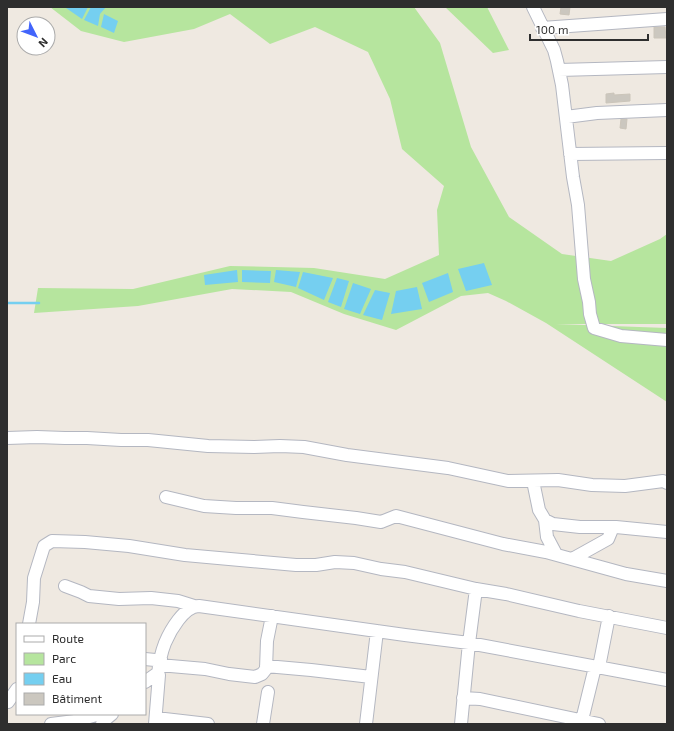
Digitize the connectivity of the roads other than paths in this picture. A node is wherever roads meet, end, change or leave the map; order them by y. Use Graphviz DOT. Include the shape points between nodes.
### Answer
graph roads {
  1 [pos="533,7"];
  2 [pos="667,19"];
  3 [pos="542,28"];
  4 [pos="667,67"];
  5 [pos="559,70"];
  6 [pos="667,110"];
  7 [pos="566,116"];
  8 [pos="667,153"];
  9 [pos="570,154"];
  10 [pos="667,340"];
  11 [pos="7,438"];
  12 [pos="532,481"];
  13 [pos="667,483"];
  14 [pos="166,497"];
  15 [pos="545,520"];
  16 [pos="613,527"];
  17 [pos="667,532"];
  18 [pos="556,554"];
  19 [pos="572,559"];
  20 [pos="667,581"];
  21 [pos="65,586"];
  22 [pos="476,589"];
  23 [pos="194,606"];
  24 [pos="272,616"];
  25 [pos="609,616"];
  26 [pos="29,623"];
  27 [pos="667,628"];
  28 [pos="377,631"];
  29 [pos="469,643"];
  30 [pos="146,659"];
  31 [pos="159,666"];
  32 [pos="266,666"];
  33 [pos="597,667"];
  34 [pos="371,677"];
  35 [pos="667,680"];
  36 [pos="146,681"];
  37 [pos="16,691"];
  38 [pos="268,692"];
  39 [pos="463,698"];
  40 [pos="11,702"];
  41 [pos="96,715"];
  42 [pos="111,715"];
  43 [pos="582,720"];
  44 [pos="156,721"];
  45 [pos="51,724"];
  46 [pos="102,724"];
  47 [pos="208,724"];
  48 [pos="263,724"];
  49 [pos="366,724"];
  50 [pos="461,724"];
  51 [pos="599,724"];
  1 -- 3 [label="street"];
  2 -- 3 [label="street"];
  3 -- 5 [label="street" via="554,50"];
  4 -- 5 [label="street"];
  5 -- 7 [label="street"];
  6 -- 7 [label="street"];
  7 -- 9 [label="street"];
  8 -- 9 [label="street"];
  9 -- 10 [label="street" via="578,205 584,279 594,328 621,336"];
  11 -- 12 [label="street" via="87,438 148,440 208,446 304,447 448,468 508,482"];
  12 -- 13 [label="street" via="558,480 625,486 662,481"];
  12 -- 15 [label="street" via="539,510"];
  14 -- 18 [label="street" via="204,506 272,508 381,522 396,516 503,544"];
  15 -- 16 [label="street" via="553,524 580,527"];
  15 -- 18 [label="street" via="548,537"];
  16 -- 17 [label="street"];
  16 -- 19 [label="street" via="608,539"];
  18 -- 19 [label="street"];
  19 -- 20 [label="street" via="626,574"];
  21 -- 23 [label="street" via="89,596 119,600 178,600"];
  22 -- 25 [label="street"];
  22 -- 26 [label="street" via="354,563 296,565 185,555 129,546 52,541 44,546 34,578"];
  22 -- 29 [label="street"];
  23 -- 24 [label="street"];
  23 -- 31 [label="street" via="186,611 172,629"];
  24 -- 28 [label="street"];
  24 -- 32 [label="street"];
  25 -- 27 [label="street"];
  25 -- 33 [label="street"];
  28 -- 29 [label="street"];
  28 -- 34 [label="street"];
  29 -- 33 [label="street"];
  29 -- 39 [label="street"];
  30 -- 31 [label="street" via="155,660"];
  31 -- 32 [label="street" via="205,669 255,677 262,674"];
  31 -- 36 [label="street" via="155,675"];
  31 -- 44 [label="street"];
  32 -- 34 [label="street"];
  33 -- 35 [label="street"];
  33 -- 43 [label="street"];
  34 -- 49 [label="street"];
  37 -- 40 [label="street"];
  38 -- 48 [label="street"];
  39 -- 43 [label="street" via="480,698"];
  39 -- 50 [label="street"];
  41 -- 45 [label="street"];
  42 -- 46 [label="street"];
  43 -- 51 [label="street"];
  44 -- 47 [label="street"];
}
